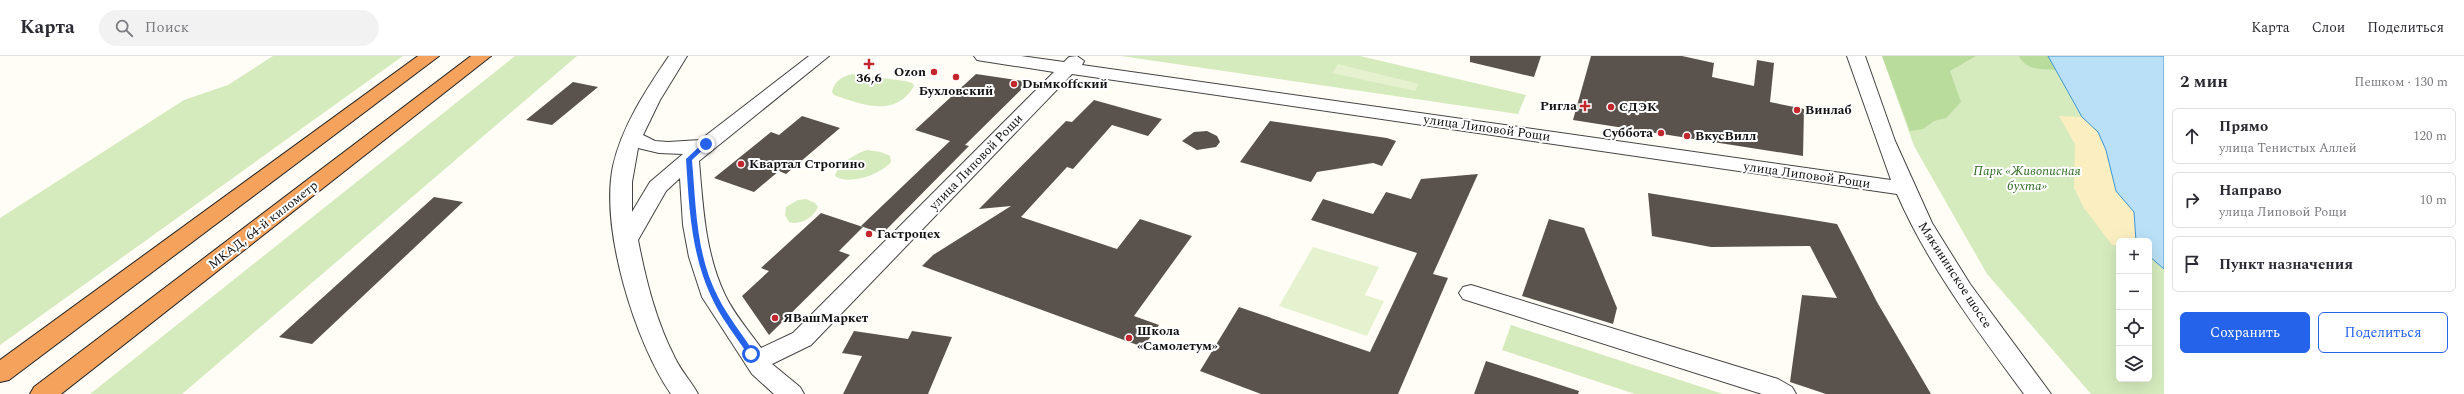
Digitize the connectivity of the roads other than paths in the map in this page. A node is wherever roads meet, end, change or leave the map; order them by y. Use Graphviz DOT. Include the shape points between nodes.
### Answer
graph roads {
  1 [pos="430,56"];
  2 [pos="482,56"];
  3 [pos="678,56"];
  4 [pos="820,56"];
  5 [pos="983,56"];
  6 [pos="1856,56"];
  7 [pos="1074,62"];
  8 [pos="634,138"];
  9 [pos="706,144"];
  10 [pos="689,159"];
  11 [pos="1906,189"];
  12 [pos="627,240"];
  13 [pos="1471,293"];
  14 [pos="756,361"];
  15 [pos="0,373"];
  16 [pos="43,394"];
  17 [pos="685,394"];
  18 [pos="791,394"];
  19 [pos="1783,394"];
  20 [pos="2038,394"];
  1 -- 15 [label="highway"];
  2 -- 16 [label="highway, МКАД, 64-й километр"];
  3 -- 8 [label="street" via="645,110"];
  4 -- 9 [label="street"];
  5 -- 7 [label="street"];
  6 -- 11 [label="street, Мякининское шоссе" via="1879,129"];
  7 -- 11 [label="street, улица Липовой Рощи"];
  7 -- 14 [label="street, улица Липовой Рощи" via="802,339"];
  8 -- 9 [label="street" via="642,144 662,148"];
  8 -- 12 [label="street" via="621,181 620,210"];
  9 -- 10 [label="street"];
  10 -- 12 [label="street" via="657,187"];
  10 -- 14 [label="street" via="694,225 704,269 714,297"];
  11 -- 20 [label="street, Мякининское шоссе" via="1932,242 1984,321"];
  12 -- 17 [label="street" via="636,289 653,340"];
  13 -- 19 [label="street" via="1769,386"];
  14 -- 18 [label="street"];
}
